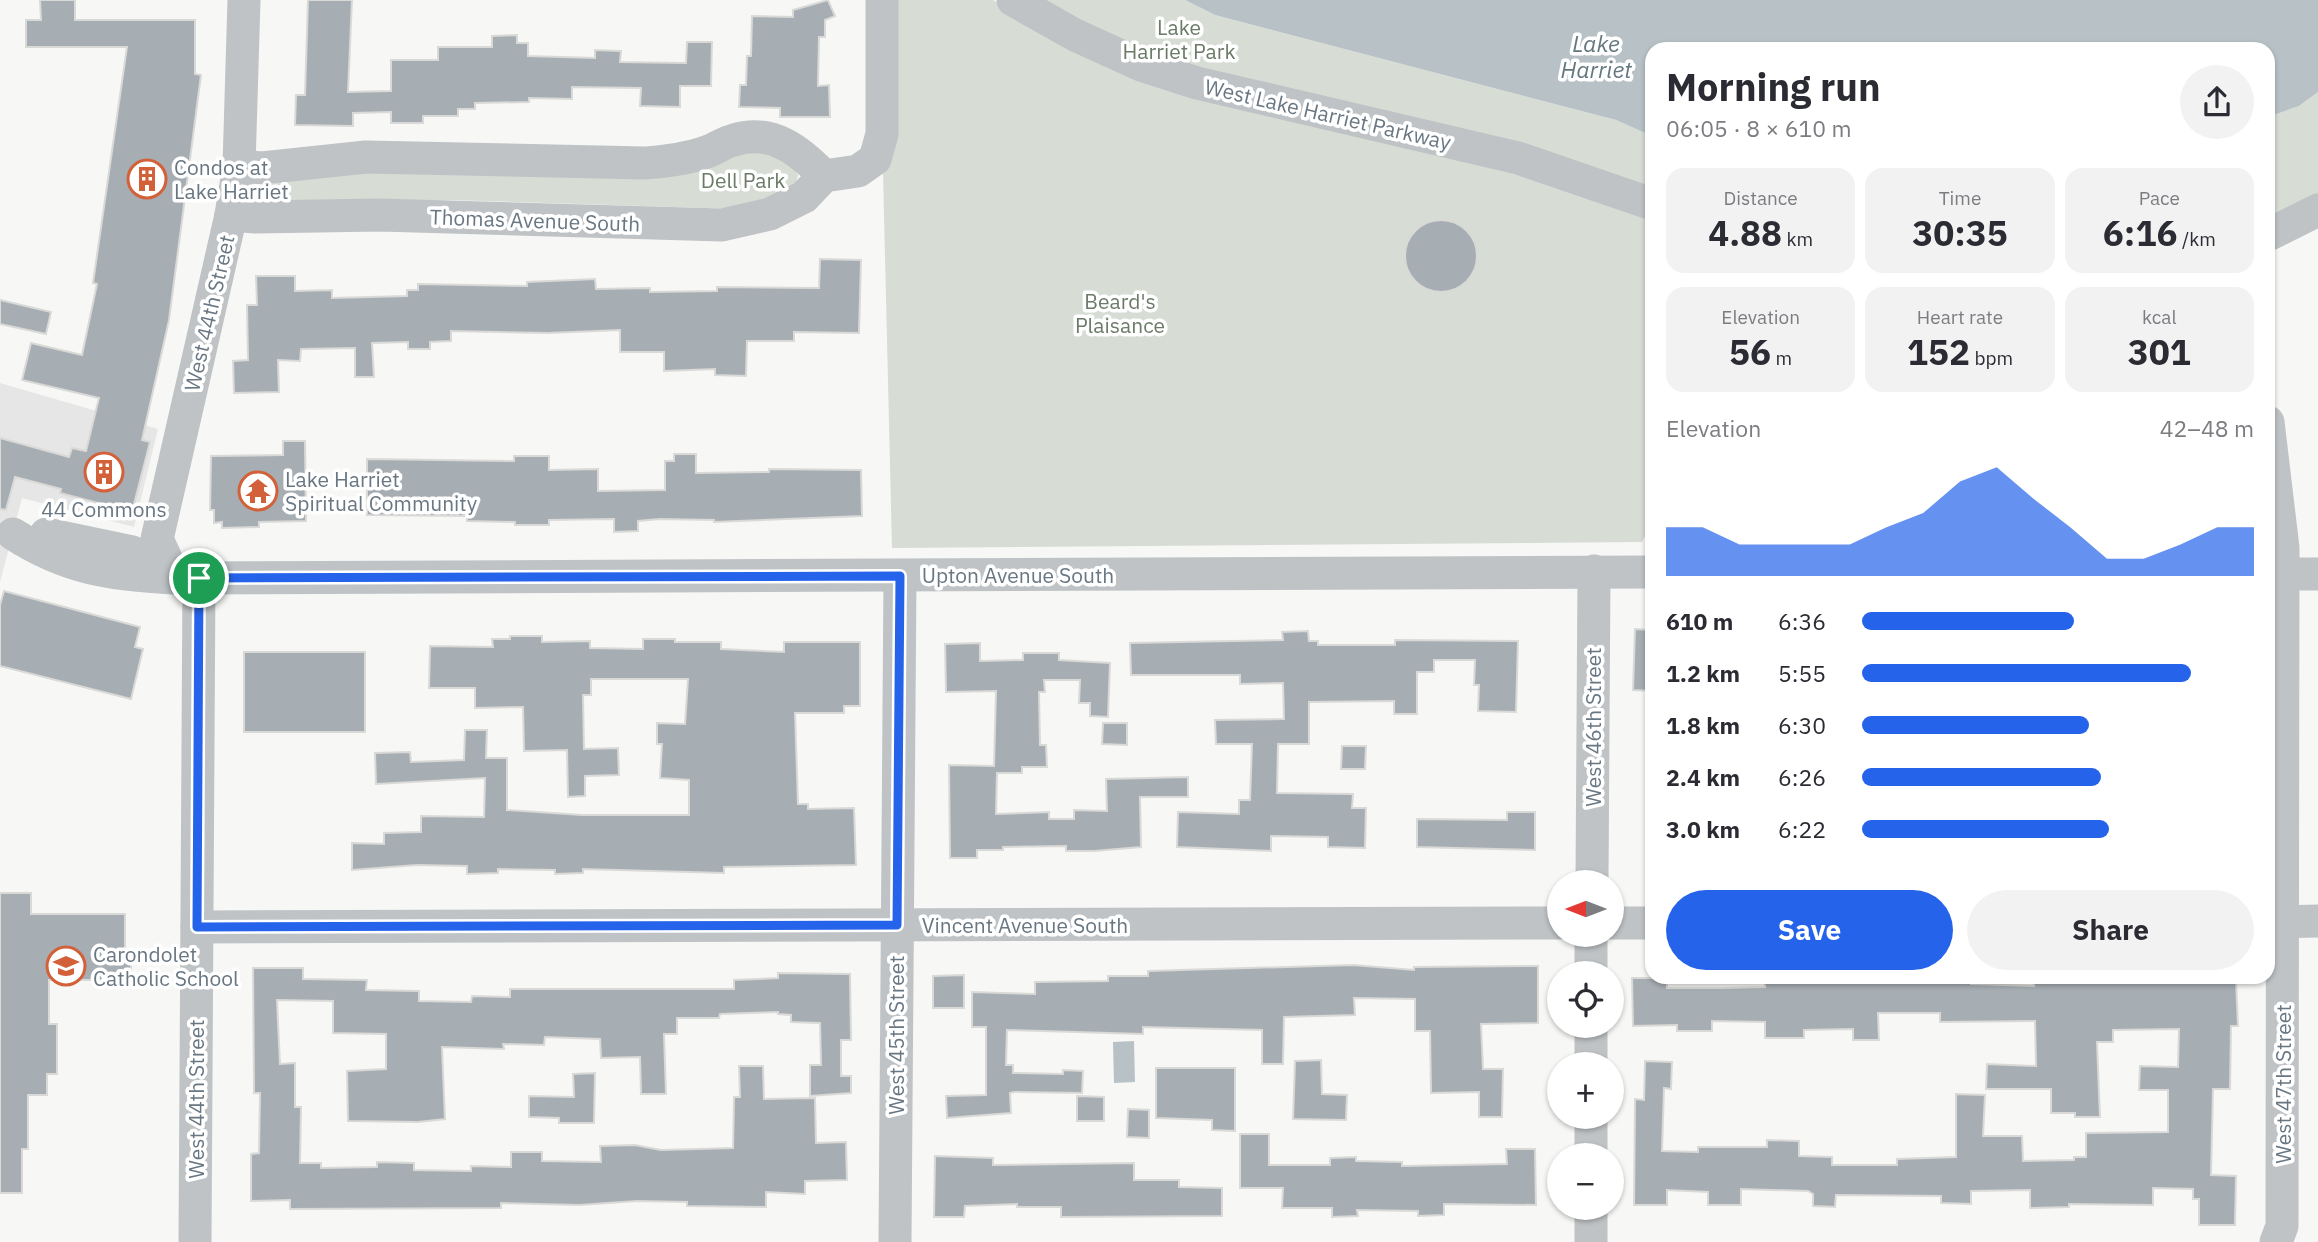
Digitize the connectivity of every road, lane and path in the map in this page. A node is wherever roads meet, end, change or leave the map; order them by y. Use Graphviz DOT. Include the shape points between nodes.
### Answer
graph roads {
  1 [pos="244,0"];
  2 [pos="882,0"];
  3 [pos="1013,0"];
  4 [pos="239,166"];
  5 [pos="824,176"];
  6 [pos="1645,202"];
  7 [pos="2318,210"];
  8 [pos="231,215"];
  9 [pos="2275,232"];
  10 [pos="6,532"];
  11 [pos="2275,555"];
  12 [pos="1594,571"];
  13 [pos="1645,572"];
  14 [pos="2318,573"];
  15 [pos="2276,574"];
  16 [pos="900,576"];
  17 [pos="187,578"];
  18 [pos="1592,870"];
  19 [pos="2318,921"];
  20 [pos="2276,922"];
  21 [pos="1547,923"];
  22 [pos="1624,923"];
  23 [pos="1645,923"];
  24 [pos="897,925"];
  25 [pos="197,927"];
  26 [pos="1591,1220"];
  27 [pos="195,1242"];
  28 [pos="895,1242"];
  29 [pos="1591,1242"];
  30 [pos="2276,1242"];
  1 -- 4 [label="street, West 44th Street"];
  2 -- 5 [label="street" via="882,134 875,159 858,171"];
  3 -- 6 [label="street, West Lake Harriet Parkway" via="1075,35 1186,80 1518,158"];
  4 -- 5 [label="street" via="262,168 366,157 645,163 762,136 785,143"];
  4 -- 8 [label="street, West 44th Street"];
  5 -- 8 [label="street, Thomas Avenue South" via="803,197 770,214 722,225"];
  7 -- 9 [label="street"];
  8 -- 17 [label="street, West 44th Street" via="157,539"];
  10 -- 17 [label="street" via="45,534 132,552"];
  11 -- 15 [label="street, West 47th Street"];
  12 -- 13 [label="street, Upton Avenue South"];
  12 -- 16 [label="street, Upton Avenue South"];
  12 -- 18 [label="street, West 46th Street"];
  14 -- 15 [label="street"];
  15 -- 20 [label="street, West 47th Street"];
  16 -- 17 [label="street, Upton Avenue South"];
  16 -- 24 [label="street, West 45th Street"];
  17 -- 25 [label="street, West 44th Street"];
  19 -- 20 [label="street"];
  20 -- 30 [label="street, West 47th Street" via="2282,1226"];
  21 -- 24 [label="street, Vincent Avenue South"];
  22 -- 23 [label="street"];
  24 -- 25 [label="street, Vincent Avenue South"];
  24 -- 28 [label="street, West 45th Street"];
  25 -- 27 [label="street, West 44th Street"];
  26 -- 29 [label="street"];
}
